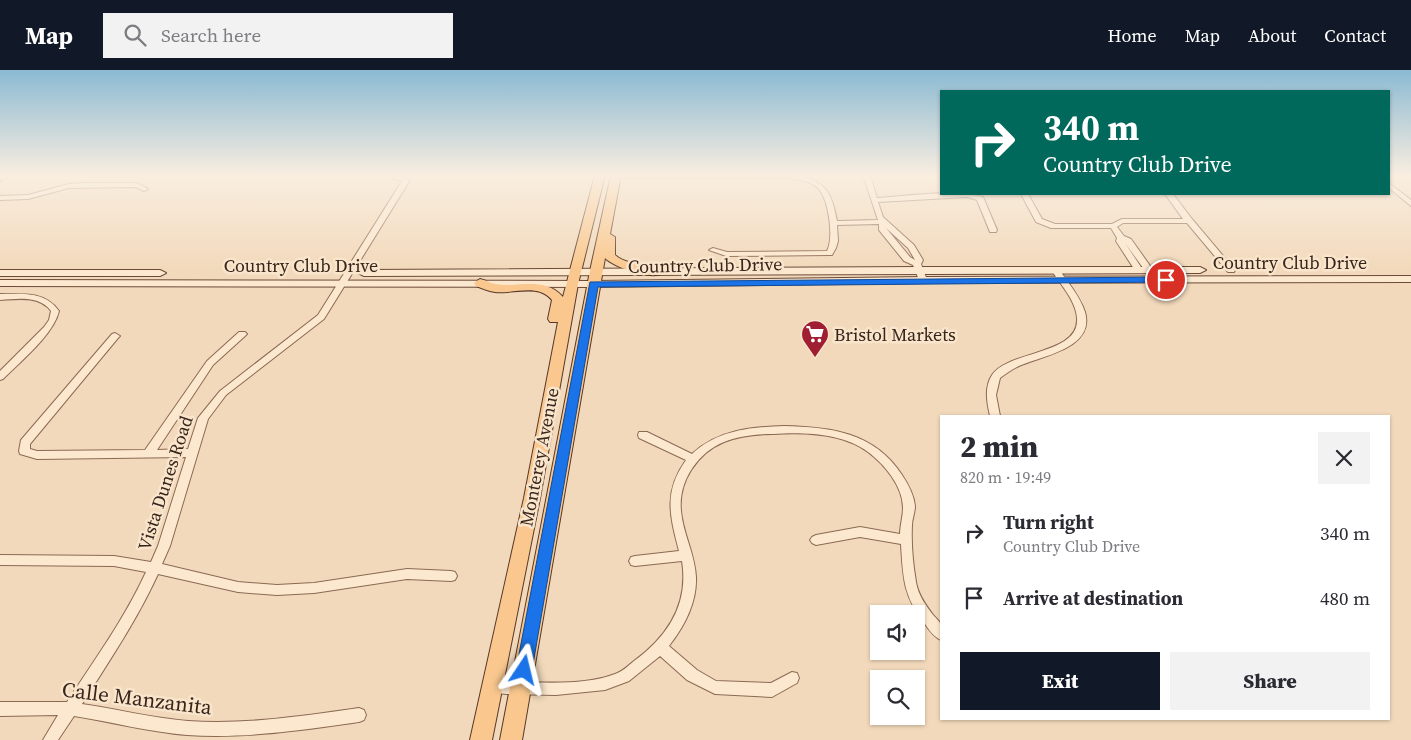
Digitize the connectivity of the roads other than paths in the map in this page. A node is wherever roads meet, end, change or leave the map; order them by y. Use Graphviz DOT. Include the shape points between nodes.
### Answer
graph roads {
  1 [pos="390,206"];
  2 [pos="592,206"];
  3 [pos="610,206"];
  4 [pos="829,206"];
  5 [pos="877,206"];
  6 [pos="983,206"];
  7 [pos="1032,206"];
  8 [pos="1178,206"];
  9 [pos="882,219"];
  10 [pos="832,220"];
  11 [pos="607,221"];
  12 [pos="1189,222"];
  13 [pos="1113,226"];
  14 [pos="993,230"];
  15 [pos="713,250"];
  16 [pos="1144,270"];
  17 [pos="1231,270"];
  18 [pos="1411,270"];
  19 [pos="660,271"];
  20 [pos="920,271"];
  21 [pos="0,273"];
  22 [pos="1060,276"];
  23 [pos="345,278"];
  24 [pos="573,278"];
  25 [pos="595,278"];
  26 [pos="1411,279"];
  27 [pos="0,283"];
  28 [pos="480,283"];
  29 [pos="0,298"];
  30 [pos="563,332"];
  31 [pos="242,334"];
  32 [pos="115,336"];
  33 [pos="0,377"];
  34 [pos="995,415"];
  35 [pos="643,435"];
  36 [pos="148,454"];
  37 [pos="191,454"];
  38 [pos="693,459"];
  39 [pos="816,540"];
  40 [pos="907,540"];
  41 [pos="687,555"];
  42 [pos="0,560"];
  43 [pos="635,561"];
  44 [pos="155,568"];
  45 [pos="452,576"];
  46 [pos="940,633"];
  47 [pos="660,647"];
  48 [pos="792,678"];
  49 [pos="493,687"];
  50 [pos="521,689"];
  51 [pos="0,709"];
  52 [pos="71,709"];
  53 [pos="358,715"];
  54 [pos="50,740"];
  55 [pos="481,740"];
  56 [pos="511,740"];
  1 -- 23 [label="street, Vista Dunes Road"];
  2 -- 24 [label="main road, Monterey Avenue"];
  3 -- 11 [label="main road, Monterey Avenue"];
  4 -- 10 [label="street"];
  5 -- 9 [label="street"];
  6 -- 14 [label="street"];
  7 -- 13 [label="street" via="1045,224"];
  8 -- 12 [label="street"];
  9 -- 10 [label="street"];
  9 -- 20 [label="street" via="882,228"];
  10 -- 15 [label="street" via="834,246 824,254 726,254"];
  11 -- 19 [label="main road" via="609,256 613,261"];
  11 -- 25 [label="main road, Monterey Avenue"];
  12 -- 13 [label="street" via="1122,221"];
  12 -- 17 [label="street"];
  13 -- 16 [label="street" via="1120,241"];
  16 -- 17 [label="main road, Country Club Drive"];
  16 -- 22 [label="main road, Country Club Drive"];
  17 -- 18 [label="main road, Country Club Drive"];
  19 -- 20 [label="main road, Country Club Drive"];
  19 -- 25 [label="main road, Country Club Drive"];
  20 -- 22 [label="main road, Country Club Drive"];
  20 -- 25 [label="main road, Country Club Drive"];
  21 -- 23 [label="main road, Country Club Drive"];
  22 -- 26 [label="main road, Country Club Drive"];
  22 -- 34 [label="street" via="1083,320 1079,333 1055,350 1012,364 996,376 992,395"];
  23 -- 24 [label="main road, Country Club Drive"];
  23 -- 27 [label="main road, Country Club Drive"];
  23 -- 28 [label="main road, Country Club Drive"];
  23 -- 37 [label="street, Vista Dunes Road" via="321,317 223,393 203,418"];
  24 -- 25 [label="main road, Country Club Drive"];
  24 -- 28 [label="main road, Country Club Drive"];
  24 -- 30 [label="main road, Monterey Avenue"];
  25 -- 50 [label="main road, Monterey Avenue"];
  28 -- 30 [label="main road" via="493,288 542,288 554,293 559,300 555,324"];
  29 -- 33 [label="street" via="39,299 52,304 55,310 47,329"];
  30 -- 49 [label="main road, Monterey Avenue"];
  31 -- 36 [label="street" via="210,363"];
  32 -- 36 [label="street" via="25,443 24,451 37,455"];
  35 -- 38 [label="street"];
  36 -- 37 [label="street"];
  37 -- 44 [label="street, Vista Dunes Road"];
  38 -- 40 [label="street" via="721,439 748,431 824,432 847,438 882,457 903,487 909,506"];
  38 -- 41 [label="street" via="675,495 677,526"];
  39 -- 40 [label="street" via="860,532"];
  40 -- 46 [label="street" via="911,588 924,615"];
  41 -- 43 [label="street"];
  41 -- 47 [label="street" via="690,578 685,605 675,629"];
  42 -- 44 [label="street" via="114,561"];
  44 -- 45 [label="street" via="238,587 276,590 314,588 407,574"];
  44 -- 52 [label="street, Vista Dunes Road" via="122,630"];
  47 -- 48 [label="street" via="692,675 715,687 772,690"];
  47 -- 50 [label="street" via="618,680 589,686"];
  49 -- 50 [label="street"];
  49 -- 55 [label="main road, Monterey Avenue"];
  50 -- 56 [label="main road, Monterey Avenue"];
  51 -- 52 [label="street, Calle Manzanita"];
  52 -- 53 [label="street, Calle Manzanita" via="146,724 233,729"];
  52 -- 54 [label="street, Vista Dunes Road"];
}
